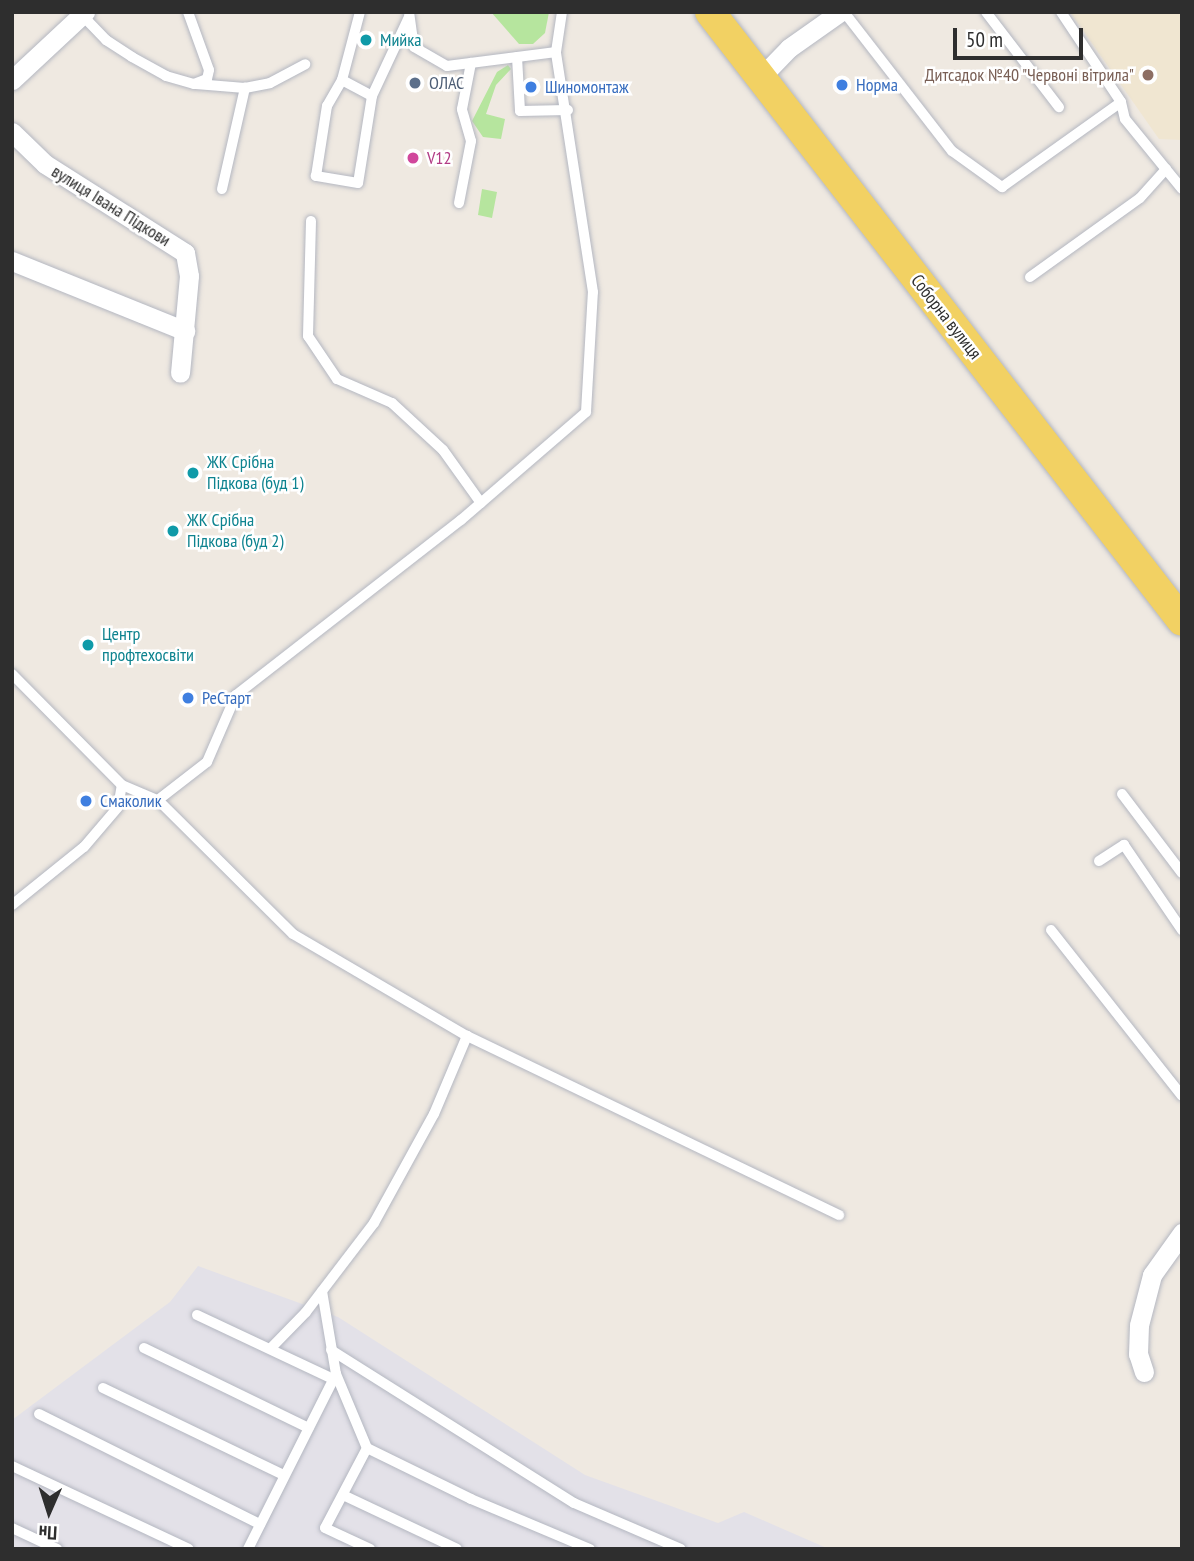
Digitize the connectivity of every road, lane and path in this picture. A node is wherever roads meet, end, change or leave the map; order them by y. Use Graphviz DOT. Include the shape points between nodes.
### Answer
graph roads {
  1 [pos="188,12"];
  2 [pos="360,12"];
  3 [pos="562,12"];
  4 [pos="710,12"];
  5 [pos="842,12"];
  6 [pos="986,12"];
  7 [pos="1061,12"];
  8 [pos="84,14"];
  9 [pos="409,14"];
  10 [pos="556,52"];
  11 [pos="517,57"];
  12 [pos="305,64"];
  13 [pos="471,64"];
  14 [pos="761,77"];
  15 [pos="12,80"];
  16 [pos="342,80"];
  17 [pos="194,84"];
  18 [pos="245,88"];
  19 [pos="372,96"];
  20 [pos="1121,102"];
  21 [pos="1059,107"];
  22 [pos="568,110"];
  23 [pos="12,132"];
  24 [pos="1166,169"];
  25 [pos="222,189"];
  26 [pos="1182,189"];
  27 [pos="459,203"];
  28 [pos="311,220"];
  29 [pos="12,261"];
  30 [pos="1030,277"];
  31 [pos="185,331"];
  32 [pos="180,373"];
  33 [pos="481,503"];
  34 [pos="1182,621"];
  35 [pos="12,674"];
  36 [pos="122,785"];
  37 [pos="1122,794"];
  38 [pos="158,800"];
  39 [pos="1099,861"];
  40 [pos="1182,873"];
  41 [pos="12,905"];
  42 [pos="1051,930"];
  43 [pos="1182,930"];
  44 [pos="467,1036"];
  45 [pos="1182,1096"];
  46 [pos="839,1215"];
  47 [pos="1182,1233"];
  48 [pos="322,1291"];
  49 [pos="197,1315"];
  50 [pos="144,1348"];
  51 [pos="271,1348"];
  52 [pos="331,1350"];
  53 [pos="1144,1372"];
  54 [pos="335,1376"];
  55 [pos="103,1388"];
  56 [pos="39,1414"];
  57 [pos="309,1428"];
  58 [pos="367,1448"];
  59 [pos="12,1466"];
  60 [pos="285,1475"];
  61 [pos="343,1495"];
  62 [pos="260,1524"];
  63 [pos="12,1528"];
  64 [pos="57,1549"];
  65 [pos="189,1549"];
  66 [pos="247,1549"];
  67 [pos="370,1549"];
  68 [pos="457,1549"];
  69 [pos="590,1549"];
  70 [pos="681,1549"];
  1 -- 17 [label="lane" via="209,70 207,79"];
  2 -- 16 [label="lane"];
  3 -- 10 [label="lane"];
  4 -- 14 [label="main road, Соборна вулиця"];
  5 -- 14 [label="street" via="789,48"];
  5 -- 20 [label="lane" via="952,151 1002,187"];
  6 -- 21 [label="lane"];
  7 -- 20 [label="lane"];
  8 -- 15 [label="street"];
  8 -- 17 [label="lane" via="106,40 132,57 166,76"];
  9 -- 13 [label="lane" via="414,47 447,66"];
  9 -- 19 [label="lane"];
  10 -- 11 [label="lane"];
  10 -- 22 [label="lane"];
  11 -- 13 [label="lane"];
  11 -- 22 [label="lane" via="520,111"];
  12 -- 18 [label="lane" via="270,83"];
  13 -- 27 [label="lane" via="462,109 471,142"];
  14 -- 34 [label="main road, Соборна вулиця"];
  16 -- 19 [label="lane"];
  16 -- 19 [label="lane" via="327,106 316,176 358,184"];
  17 -- 18 [label="lane"];
  18 -- 25 [label="lane"];
  20 -- 24 [label="lane" via="1125,119"];
  22 -- 33 [label="lane" via="593,292 586,412"];
  23 -- 31 [label="street, вулиця Івана Підкови" via="45,164 186,253"];
  24 -- 26 [label="lane"];
  24 -- 30 [label="lane" via="1140,198"];
  28 -- 33 [label="lane" via="309,336 337,379 392,403 443,450"];
  29 -- 31 [label="street"];
  31 -- 32 [label="street, вулиця Івана Підкови"];
  33 -- 38 [label="lane" via="236,695 207,762"];
  35 -- 36 [label="lane"];
  36 -- 38 [label="lane"];
  36 -- 41 [label="lane" via="118,807 84,847"];
  37 -- 40 [label="lane"];
  38 -- 44 [label="lane" via="293,934"];
  39 -- 43 [label="lane" via="1124,845"];
  42 -- 45 [label="lane"];
  44 -- 46 [label="lane"];
  44 -- 48 [label="lane" via="399,1181 374,1223"];
  47 -- 53 [label="street" via="1150,1283 1139,1325 1138,1354"];
  48 -- 51 [label="lane"];
  48 -- 52 [label="lane"];
  49 -- 51 [label="lane"];
  50 -- 57 [label="lane"];
  51 -- 54 [label="lane"];
  52 -- 54 [label="lane"];
  52 -- 70 [label="lane" via="574,1503"];
  54 -- 57 [label="lane"];
  54 -- 58 [label="lane"];
  55 -- 60 [label="lane"];
  56 -- 62 [label="lane"];
  57 -- 60 [label="lane"];
  58 -- 61 [label="lane"];
  58 -- 69 [label="lane" via="471,1499"];
  59 -- 65 [label="lane"];
  60 -- 62 [label="lane"];
  61 -- 67 [label="lane" via="325,1528"];
  61 -- 68 [label="lane"];
  62 -- 66 [label="lane"];
  63 -- 64 [label="lane"];
}
